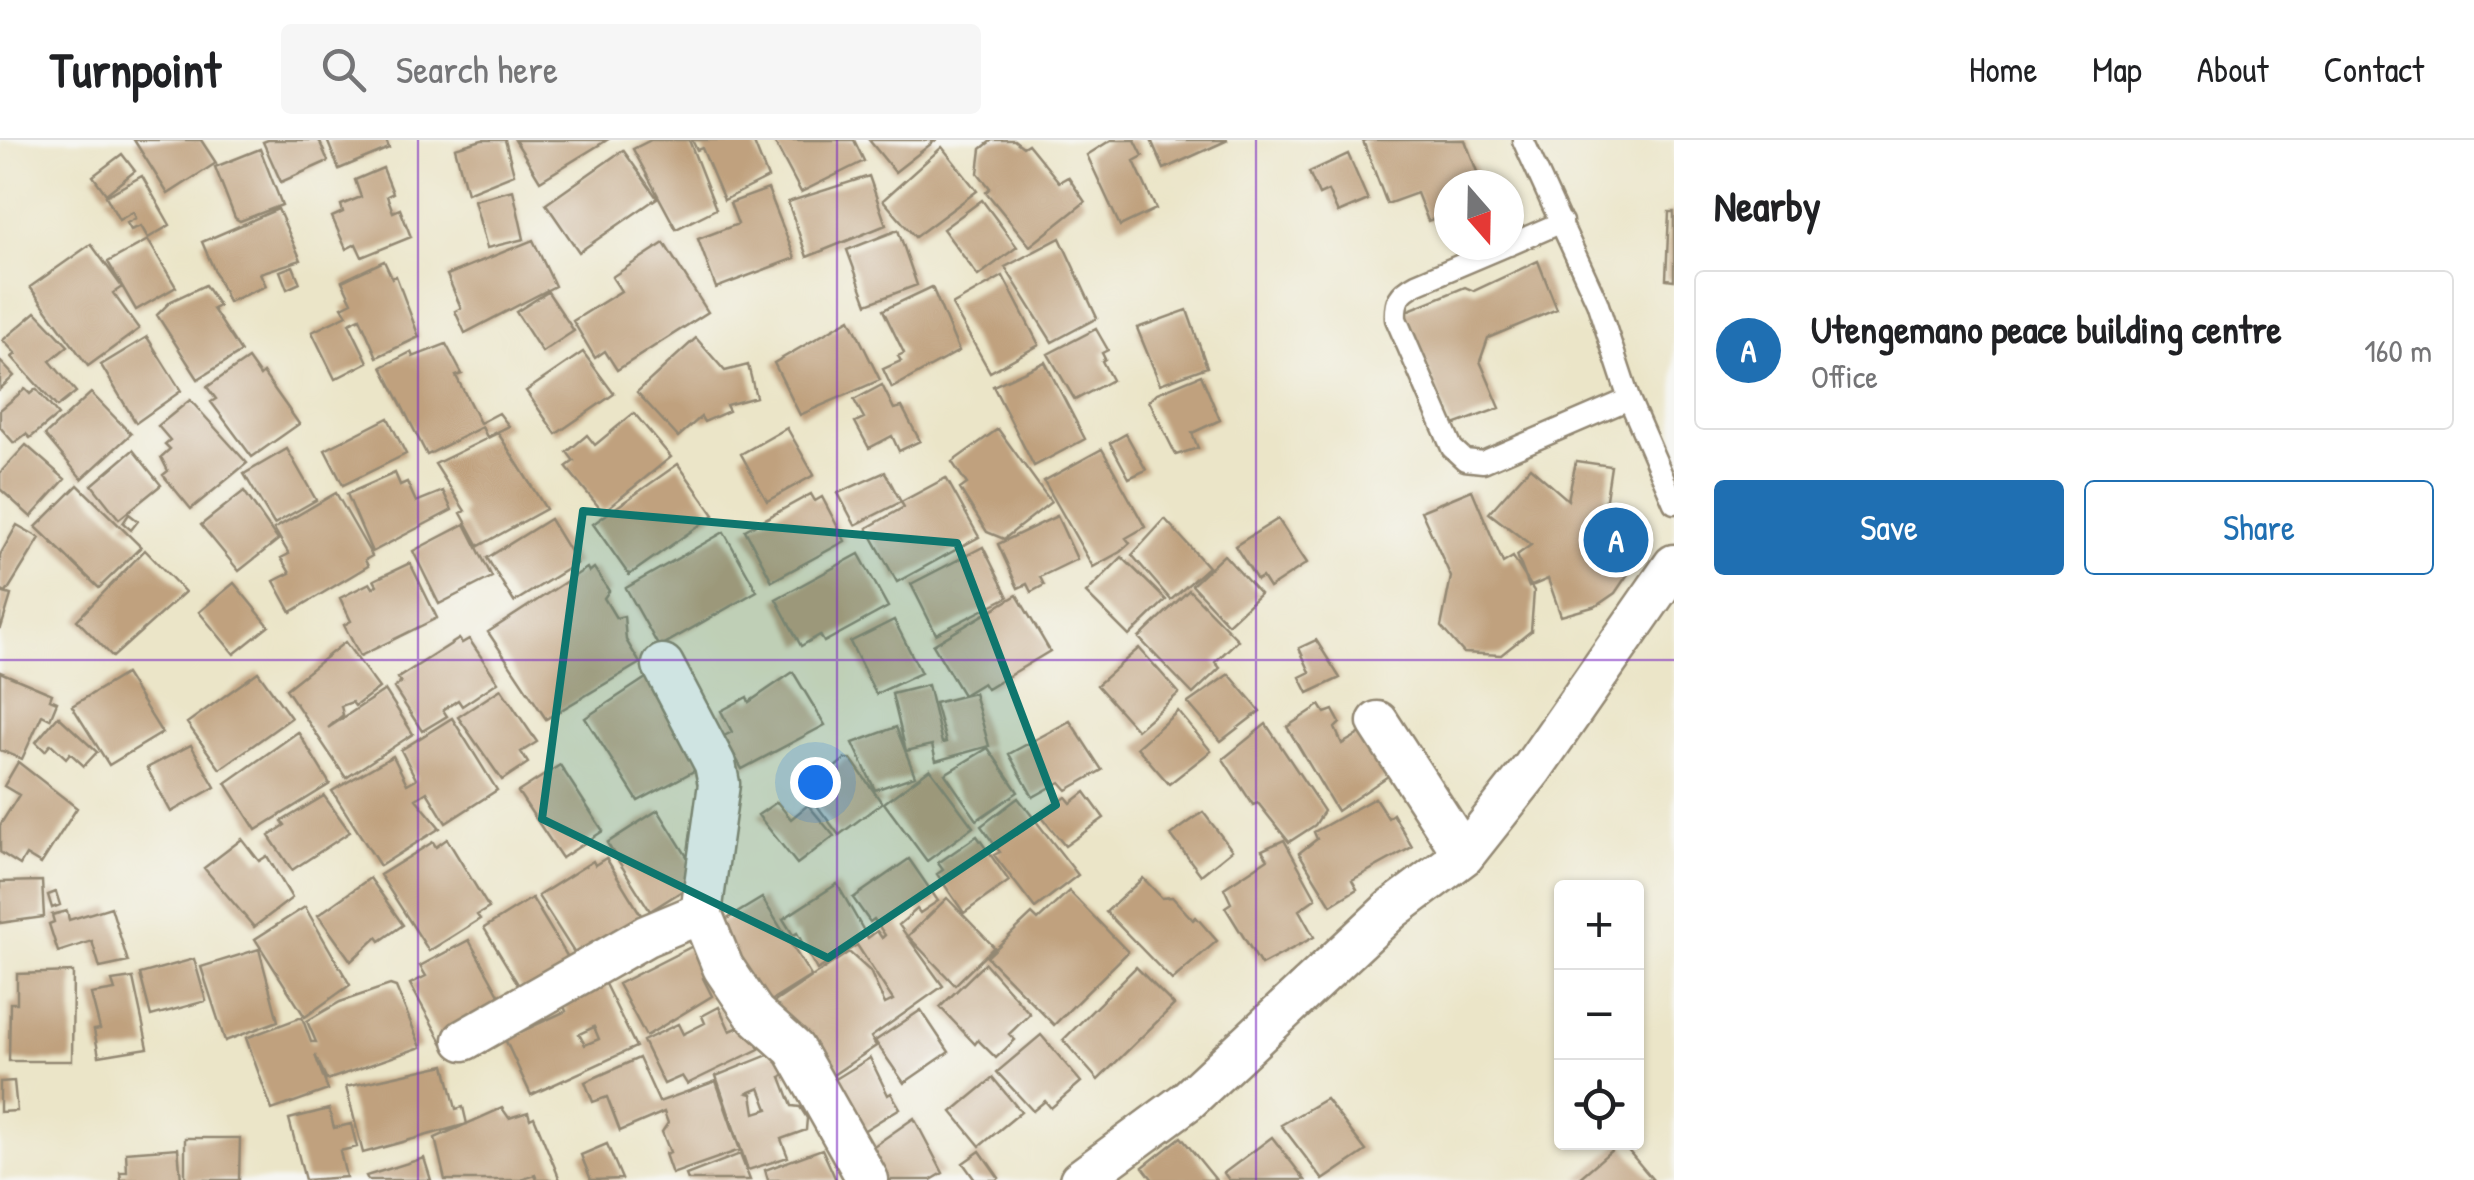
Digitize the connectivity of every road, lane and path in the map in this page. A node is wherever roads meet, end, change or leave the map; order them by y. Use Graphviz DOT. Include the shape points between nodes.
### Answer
graph roads {
  1 [pos="1522,140"];
  2 [pos="1562,222"];
  3 [pos="1524,238"];
  4 [pos="1473,260"];
  5 [pos="1629,400"];
  6 [pos="1674,502"];
  7 [pos="1674,565"];
  8 [pos="663,666"];
  9 [pos="1378,722"];
  10 [pos="1464,855"];
  11 [pos="702,913"];
  12 [pos="464,1040"];
  13 [pos="868,1180"];
  14 [pos="1080,1180"];
  1 -- 2 [label="lane"];
  2 -- 3 [label="lane"];
  2 -- 5 [label="lane"];
  4 -- 5 [label="lane" via="1403,291 1395,304 1452,448 1465,460 1483,462"];
  5 -- 6 [label="lane"];
  7 -- 10 [label="street"];
  8 -- 11 [label="street" via="719,784"];
  9 -- 10 [label="street"];
  10 -- 14 [label="street" via="1392,909 1187,1101"];
  11 -- 12 [label="street" via="646,936"];
  11 -- 13 [label="street" via="723,966 754,1013 794,1049"];
}
